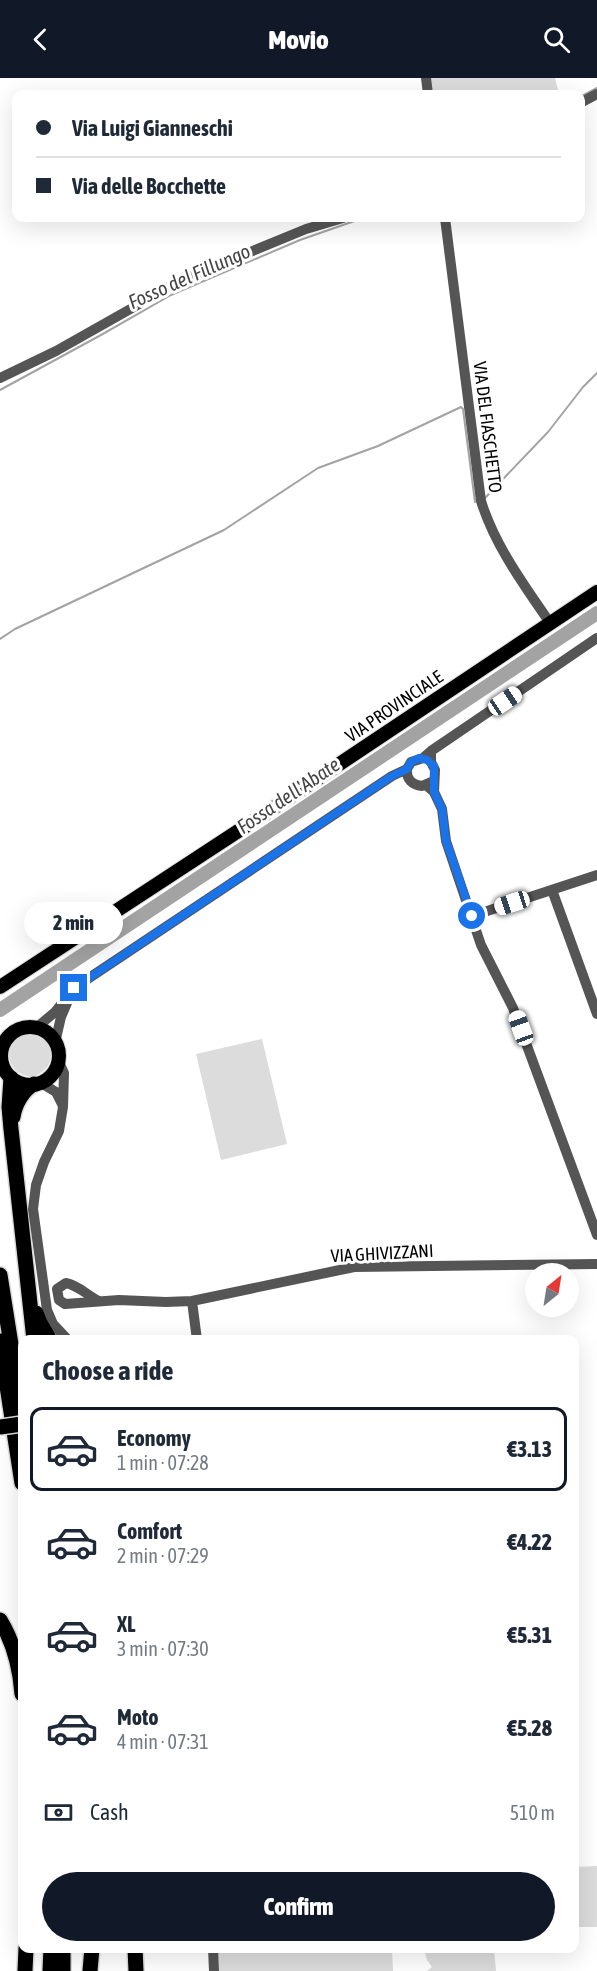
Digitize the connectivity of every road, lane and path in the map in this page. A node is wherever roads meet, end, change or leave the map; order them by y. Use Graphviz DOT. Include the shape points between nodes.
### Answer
graph roads {
  1 [pos="330,222"];
  2 [pos="446,222"];
  3 [pos="0,378"];
  4 [pos="597,592"];
  5 [pos="550,623"];
  6 [pos="597,638"];
  7 [pos="428,757"];
  8 [pos="407,773"];
  9 [pos="431,786"];
  10 [pos="597,875"];
  11 [pos="552,890"];
  12 [pos="472,916"];
  13 [pos="0,987"];
  14 [pos="74,988"];
  15 [pos="597,1014"];
  16 [pos="36,1028"];
  17 [pos="2,1043"];
  18 [pos="56,1043"];
  19 [pos="58,1060"];
  20 [pos="5,1069"];
  21 [pos="38,1084"];
  22 [pos="63,1107"];
  23 [pos="10,1129"];
  24 [pos="597,1234"];
  25 [pos="597,1264"];
  26 [pos="0,1275"];
  27 [pos="30,1293"];
  28 [pos="99,1301"];
  29 [pos="192,1301"];
  30 [pos="33,1335"];
  31 [pos="47,1335"];
  32 [pos="63,1335"];
  33 [pos="196,1335"];
  34 [pos="0,1341"];
  35 [pos="18,1389"];
  36 [pos="18,1425"];
  37 [pos="0,1427"];
  38 [pos="18,1457"];
  39 [pos="0,1620"];
  40 [pos="18,1660"];
  41 [pos="26,1953"];
  42 [pos="51,1953"];
  43 [pos="65,1953"];
  44 [pos="92,1953"];
  45 [pos="135,1953"];
  46 [pos="213,1953"];
  47 [pos="25,1971"];
  48 [pos="50,1971"];
  49 [pos="65,1971"];
  50 [pos="90,1971"];
  51 [pos="136,1971"];
  52 [pos="214,1971"];
  1 -- 3 [label="street" via="180,281"];
  2 -- 5 [label="street, VIA DEL FIASCHETTO" via="481,501 488,524 516,574"];
  4 -- 5 [label="main road, VIA PROVINCIALE"];
  5 -- 13 [label="main road, VIA PROVINCIALE"];
  6 -- 7 [label="street"];
  7 -- 8 [label="street" via="411,762"];
  7 -- 9 [label="street" via="435,771"];
  8 -- 9 [label="street" via="417,786"];
  8 -- 14 [label="street" via="392,776"];
  9 -- 12 [label="street" via="442,809 446,841"];
  10 -- 11 [label="street"];
  11 -- 12 [label="street"];
  11 -- 15 [label="street"];
  12 -- 24 [label="street" via="481,945 513,1008"];
  14 -- 16 [label="street"];
  14 -- 18 [label="street" via="61,1017"];
  16 -- 17 [label="main road" via="21,1028"];
  16 -- 18 [label="main road"];
  17 -- 20 [label="main road"];
  18 -- 19 [label="main road"];
  19 -- 21 [label="main road" via="55,1070"];
  19 -- 22 [label="street" via="64,1073"];
  20 -- 21 [label="main road" via="26,1085"];
  20 -- 23 [label="highway"];
  21 -- 22 [label="street" via="56,1092"];
  21 -- 23 [label="highway" via="27,1088 14,1108"];
  22 -- 32 [label="street" via="59,1131 36,1185 33,1209 46,1310"];
  23 -- 27 [label="highway"];
  25 -- 29 [label="street, VIA GHIVIZZANI" via="354,1267"];
  26 -- 35 [label="highway"];
  27 -- 30 [label="highway"];
  27 -- 31 [label="highway"];
  28 -- 29 [label="street, VIA GHIVIZZANI"];
  29 -- 33 [label="street"];
  34 -- 38 [label="highway"];
  36 -- 37 [label="highway, bridge"];
  39 -- 40 [label="highway"];
  41 -- 47 [label="highway"];
  42 -- 48 [label="highway"];
  43 -- 49 [label="highway"];
  44 -- 50 [label="highway"];
  45 -- 51 [label="highway"];
  46 -- 52 [label="street"];
}
